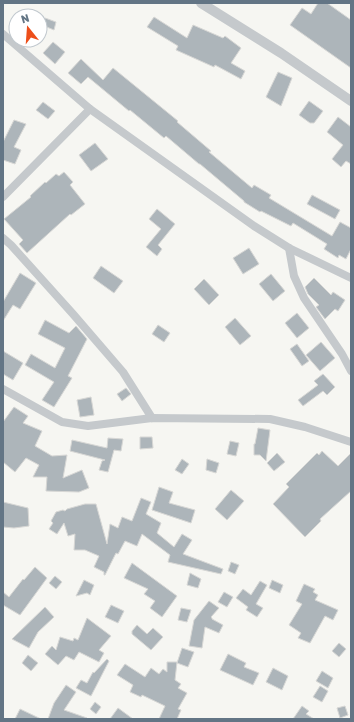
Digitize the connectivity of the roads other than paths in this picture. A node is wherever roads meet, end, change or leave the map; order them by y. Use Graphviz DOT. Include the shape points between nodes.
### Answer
graph roads {
  1 [pos="200,3"];
  2 [pos="3,34"];
  3 [pos="351,101"];
  4 [pos="90,109"];
  5 [pos="3,197"];
  6 [pos="3,238"];
  7 [pos="289,248"];
  8 [pos="351,278"];
  9 [pos="351,371"];
  10 [pos="3,389"];
  11 [pos="152,418"];
  12 [pos="351,442"];
  1 -- 3 [label="street" via="281,53"];
  2 -- 4 [label="street"];
  4 -- 5 [label="street"];
  4 -- 7 [label="street" via="254,226"];
  6 -- 11 [label="street" via="123,372"];
  7 -- 8 [label="street"];
  7 -- 9 [label="street" via="294,276 304,298"];
  10 -- 11 [label="street" via="62,422 88,426"];
  11 -- 12 [label="street" via="270,419"];
}
